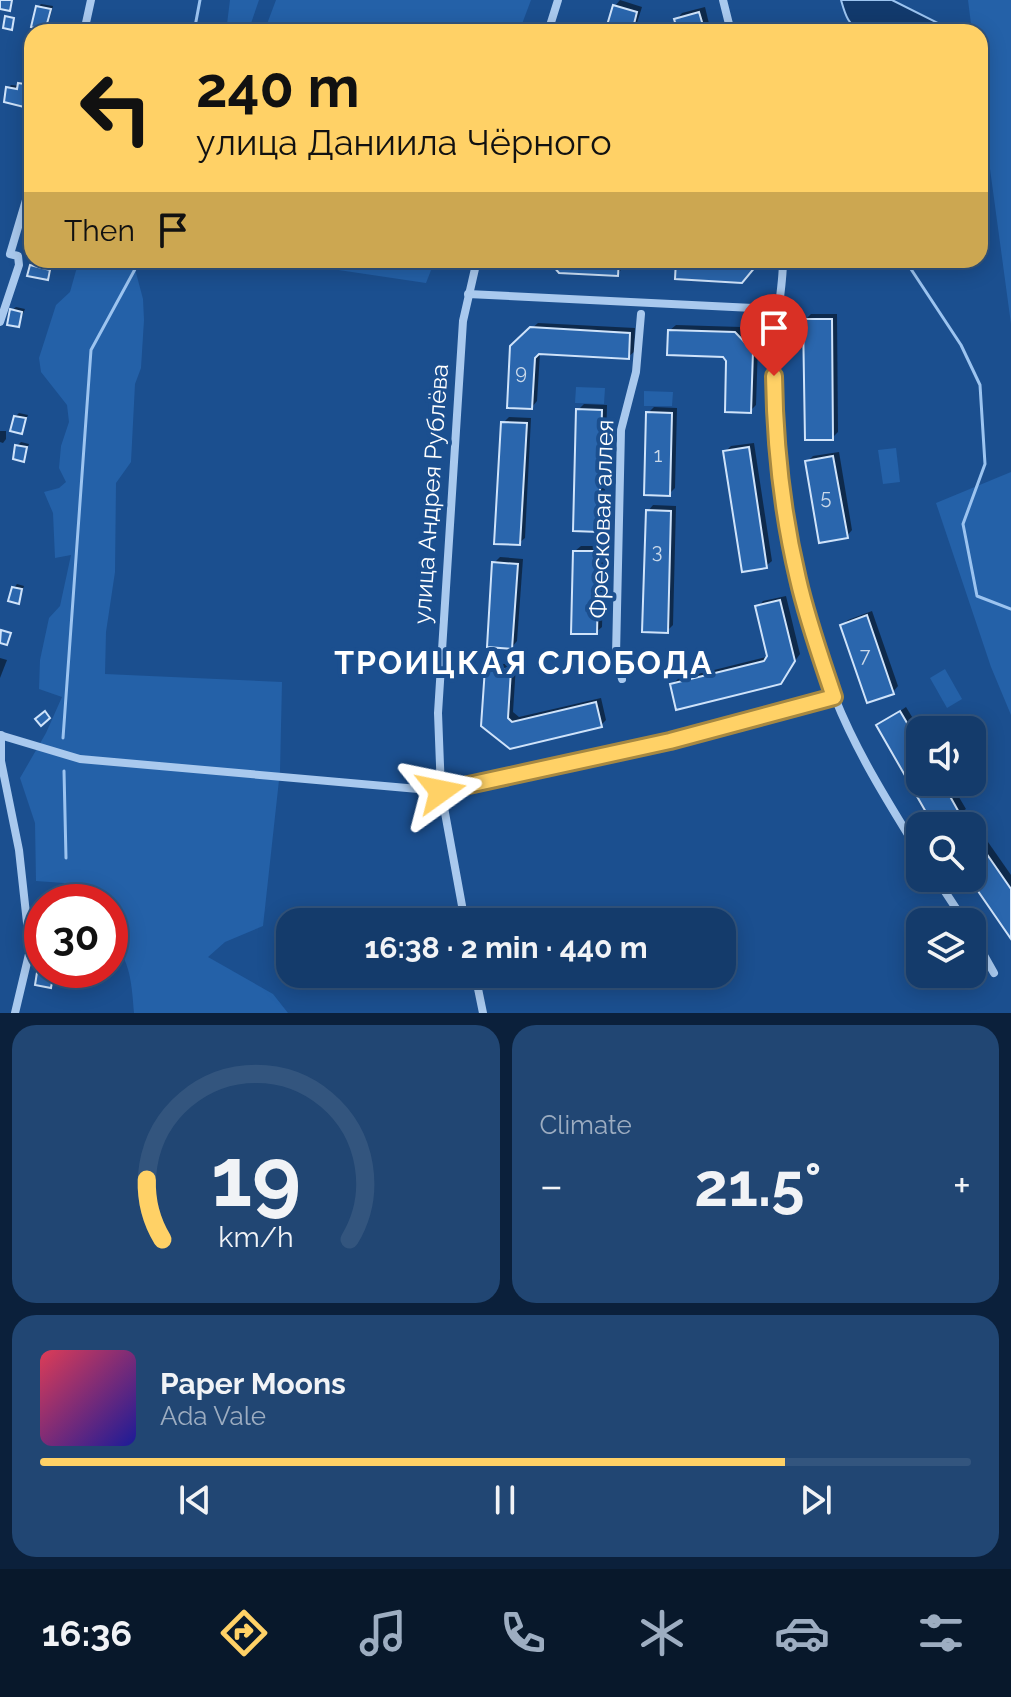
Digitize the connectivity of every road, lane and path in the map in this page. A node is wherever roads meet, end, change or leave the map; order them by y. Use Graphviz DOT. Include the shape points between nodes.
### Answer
graph roads {
  1 [pos="91,0"];
  2 [pos="558,0"];
  3 [pos="723,0"];
  4 [pos="86,24"];
  5 [pos="550,24"];
  6 [pos="729,24"];
  7 [pos="24,207"];
  8 [pos="475,268"];
  9 [pos="782,268"];
  10 [pos="468,294"];
  11 [pos="780,307"];
  12 [pos="641,314"];
  13 [pos="0,322"];
  14 [pos="622,679"];
  15 [pos="834,697"];
  16 [pos="1,735"];
  17 [pos="441,791"];
  18 [pos="906,830"];
  19 [pos="462,908"];
  20 [pos="986,959"];
  21 [pos="994,973"];
  22 [pos="478,988"];
  23 [pos="15,1013"];
  24 [pos="483,1013"];
  1 -- 4 [label="street"];
  2 -- 5 [label="street"];
  3 -- 6 [label="street"];
  7 -- 13 [label="street" via="10,254 18,256 19,265"];
  8 -- 10 [label="street, улица Андрея Рублёва"];
  9 -- 11 [label="street"];
  10 -- 11 [label="street"];
  10 -- 17 [label="street, улица Андрея Рублёва" via="439,701"];
  11 -- 15 [label="street" via="774,349 780,478 798,580"];
  12 -- 14 [label="street, Фресковая аллея" via="636,372 621,430 616,655"];
  15 -- 17 [label="street" via="670,741"];
  15 -- 18 [label="street"];
  16 -- 17 [label="street" via="80,759"];
  16 -- 23 [label="street" via="30,950"];
  17 -- 19 [label="street, улица Андрея Рублёва"];
  20 -- 21 [label="street"];
  22 -- 24 [label="street"];
}
